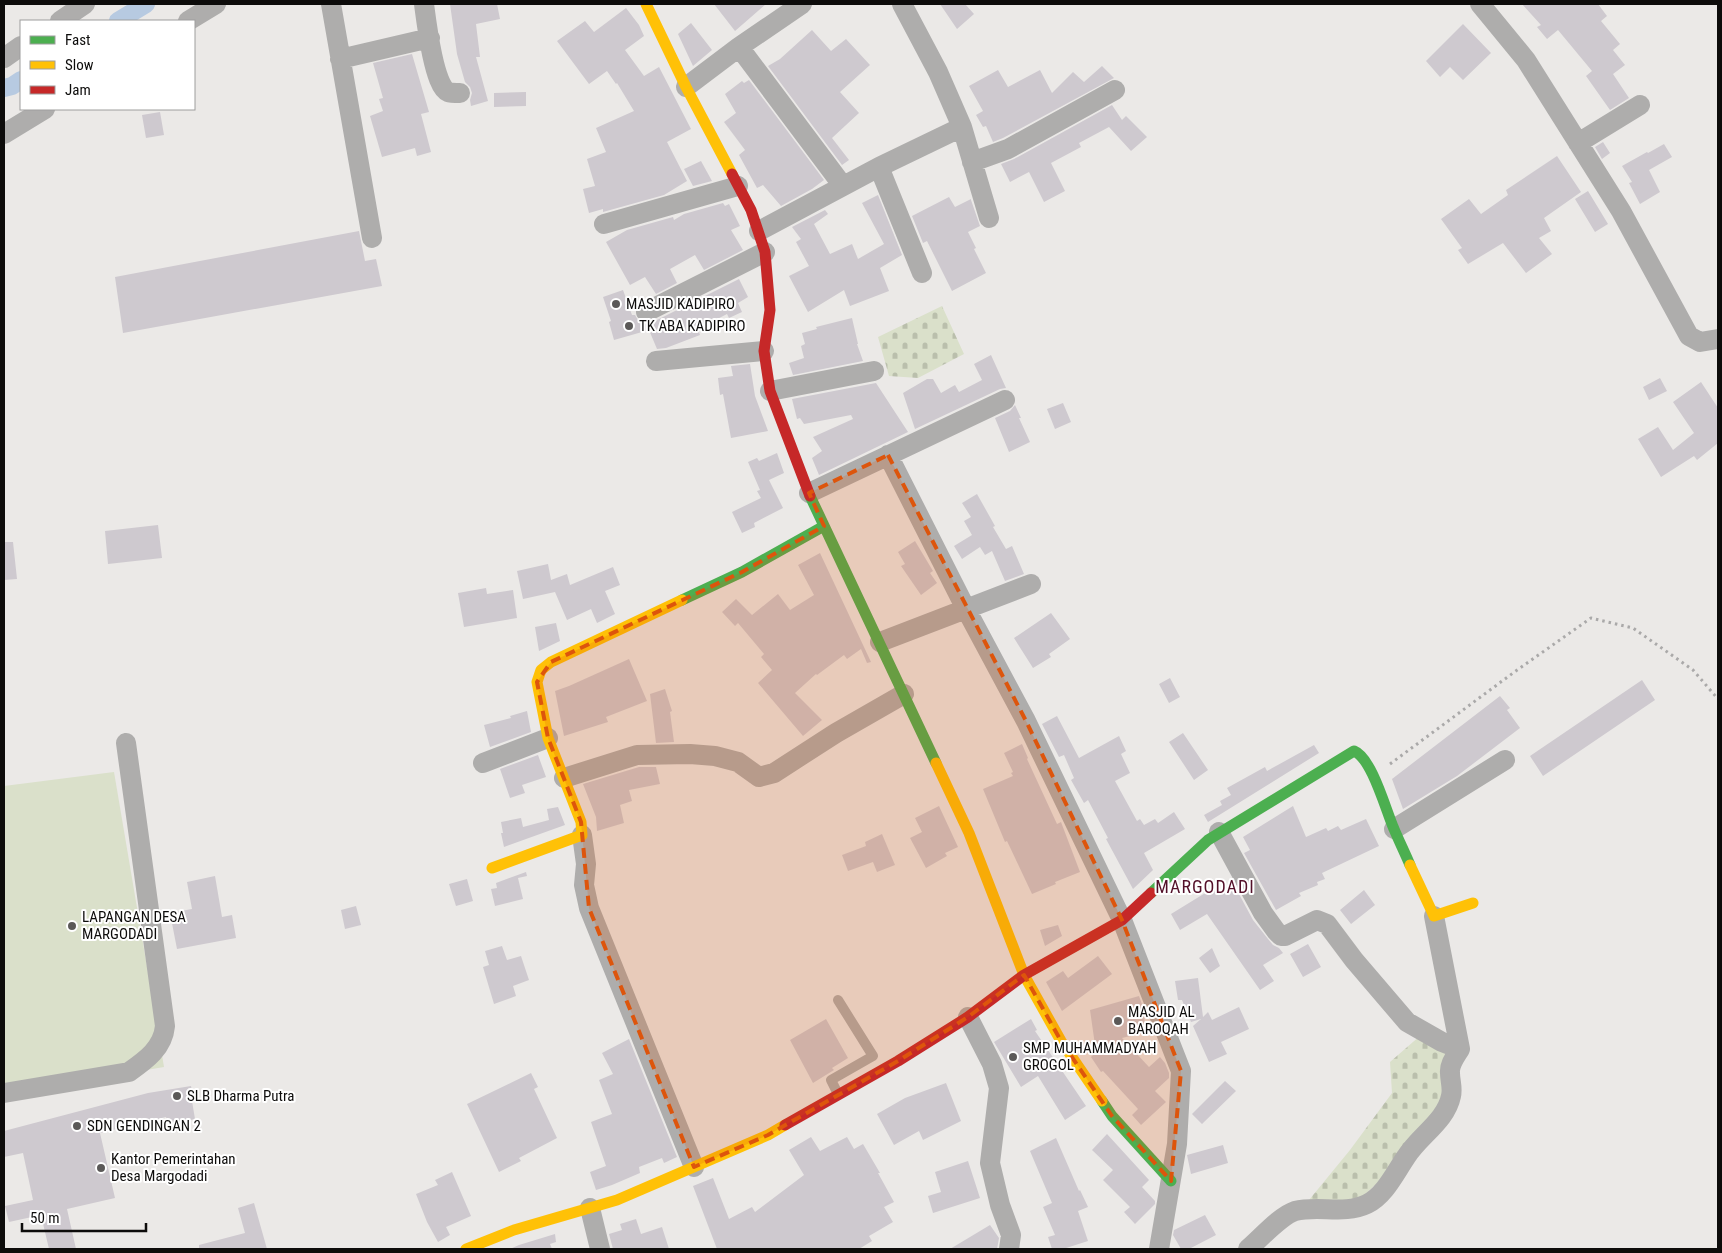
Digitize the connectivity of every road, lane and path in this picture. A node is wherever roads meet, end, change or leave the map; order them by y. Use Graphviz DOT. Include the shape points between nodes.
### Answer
graph roads {
  1 [pos="86,4"];
  2 [pos="216,4"];
  3 [pos="331,4"];
  4 [pos="424,4"];
  5 [pos="646,4"];
  6 [pos="802,4"];
  7 [pos="902,4"];
  8 [pos="1480,4"];
  9 [pos="62,20"];
  10 [pos="190,20"];
  11 [pos="430,38"];
  12 [pos="20,47"];
  13 [pos="739,47"];
  14 [pos="4,58"];
  15 [pos="340,60"];
  16 [pos="686,87"];
  17 [pos="1115,90"];
  18 [pos="460,93"];
  19 [pos="1640,105"];
  20 [pos="43,110"];
  21 [pos="962,127"];
  22 [pos="4,134"];
  23 [pos="1578,143"];
  24 [pos="972,162"];
  25 [pos="879,167"];
  26 [pos="738,186"];
  27 [pos="843,186"];
  28 [pos="989,218"];
  29 [pos="604,224"];
  30 [pos="759,231"];
  31 [pos="372,238"];
  32 [pos="765,252"];
  33 [pos="922,273"];
  34 [pos="646,312"];
  35 [pos="1718,339"];
  36 [pos="764,351"];
  37 [pos="656,362"];
  38 [pos="874,371"];
  39 [pos="770,391"];
  40 [pos="1005,400"];
  41 [pos="888,455"];
  42 [pos="809,493"];
  43 [pos="824,526"];
  44 [pos="1031,584"];
  45 [pos="966,609"];
  46 [pos="880,642"];
  47 [pos="904,694"];
  48 [pos="1718,700"];
  49 [pos="548,738"];
  50 [pos="126,743"];
  51 [pos="1505,760"];
  52 [pos="483,763"];
  53 [pos="1374,776"];
  54 [pos="564,778"];
  55 [pos="1394,829"];
  56 [pos="582,835"];
  57 [pos="1213,836"];
  58 [pos="492,868"];
  59 [pos="1472,903"];
  60 [pos="1434,916"];
  61 [pos="1122,920"];
  62 [pos="1024,975"];
  63 [pos="838,1000"];
  64 [pos="968,1017"];
  65 [pos="1460,1049"];
  66 [pos="4,1094"];
  67 [pos="839,1095"];
  68 [pos="694,1167"];
  69 [pos="1171,1182"];
  70 [pos="590,1208"];
  71 [pos="466,1249"];
  72 [pos="600,1249"];
  73 [pos="1010,1249"];
  74 [pos="1159,1249"];
  75 [pos="1248,1249"];
  1 -- 9 [label="street"];
  2 -- 10 [label="street"];
  3 -- 15 [label="street"];
  4 -- 11 [label="street"];
  5 -- 16 [label="street"];
  6 -- 13 [label="street"];
  7 -- 21 [label="street" via="938,72"];
  8 -- 23 [label="street" via="1526,60"];
  11 -- 15 [label="street"];
  11 -- 18 [label="street" via="437,76 443,88"];
  12 -- 14 [label="street"];
  13 -- 16 [label="street"];
  13 -- 27 [label="street"];
  15 -- 31 [label="street"];
  16 -- 26 [label="street"];
  17 -- 24 [label="street" via="1008,150"];
  19 -- 23 [label="street"];
  20 -- 22 [label="street"];
  21 -- 24 [label="street"];
  21 -- 25 [label="street"];
  23 -- 35 [label="street" via="1621,211 1689,336 1700,342"];
  24 -- 28 [label="street"];
  25 -- 27 [label="street"];
  25 -- 33 [label="street"];
  26 -- 29 [label="street"];
  26 -- 30 [label="street"];
  27 -- 30 [label="street"];
  30 -- 32 [label="street"];
  32 -- 34 [label="street"];
  32 -- 36 [label="street" via="770,310"];
  36 -- 37 [label="street"];
  36 -- 39 [label="street"];
  38 -- 39 [label="street"];
  39 -- 42 [label="street"];
  40 -- 41 [label="street"];
  41 -- 42 [label="street"];
  41 -- 45 [label="street"];
  42 -- 43 [label="street"];
  43 -- 46 [label="street"];
  43 -- 49 [label="street" via="742,572 551,662 541,670 537,682"];
  44 -- 45 [label="street"];
  45 -- 46 [label="street"];
  45 -- 61 [label="street" via="1026,721"];
  46 -- 47 [label="street"];
  47 -- 54 [label="street" via="774,773 759,777 738,762 690,754 637,755"];
  47 -- 62 [label="street" via="969,833"];
  48 -- 53 [label="path" via="1692,670 1633,628 1591,618"];
  49 -- 52 [label="street"];
  49 -- 54 [label="street"];
  50 -- 66 [label="street" via="164,1033 155,1051 129,1072"];
  51 -- 55 [label="street"];
  53 -- 55 [label="street"];
  53 -- 57 [label="street" via="1358,753 1351,752"];
  54 -- 56 [label="street" via="581,822"];
  55 -- 60 [label="street"];
  56 -- 58 [label="street"];
  56 -- 68 [label="street" via="586,864 584,885 589,908"];
  57 -- 61 [label="street"];
  57 -- 65 [label="street" via="1281,936 1317,920 1328,924 1407,1022"];
  59 -- 60 [label="street"];
  60 -- 65 [label="street"];
  61 -- 62 [label="street"];
  61 -- 69 [label="street" via="1181,1070 1177,1144"];
  62 -- 64 [label="street"];
  62 -- 69 [label="street" via="1061,1041 1112,1116"];
  63 -- 67 [label="lane" via="872,1056 831,1080"];
  64 -- 67 [label="street"];
  64 -- 73 [label="street" via="992,1064 999,1088 990,1163 1011,1235"];
  65 -- 75 [label="street" via="1450,1067 1451,1095 1446,1109 1405,1157 1380,1194 1368,1204 1348,1209 1294,1212 1283,1217"];
  67 -- 68 [label="street" via="768,1136"];
  68 -- 70 [label="street"];
  69 -- 74 [label="street"];
  70 -- 71 [label="street" via="514,1230"];
  70 -- 72 [label="street"];
}
